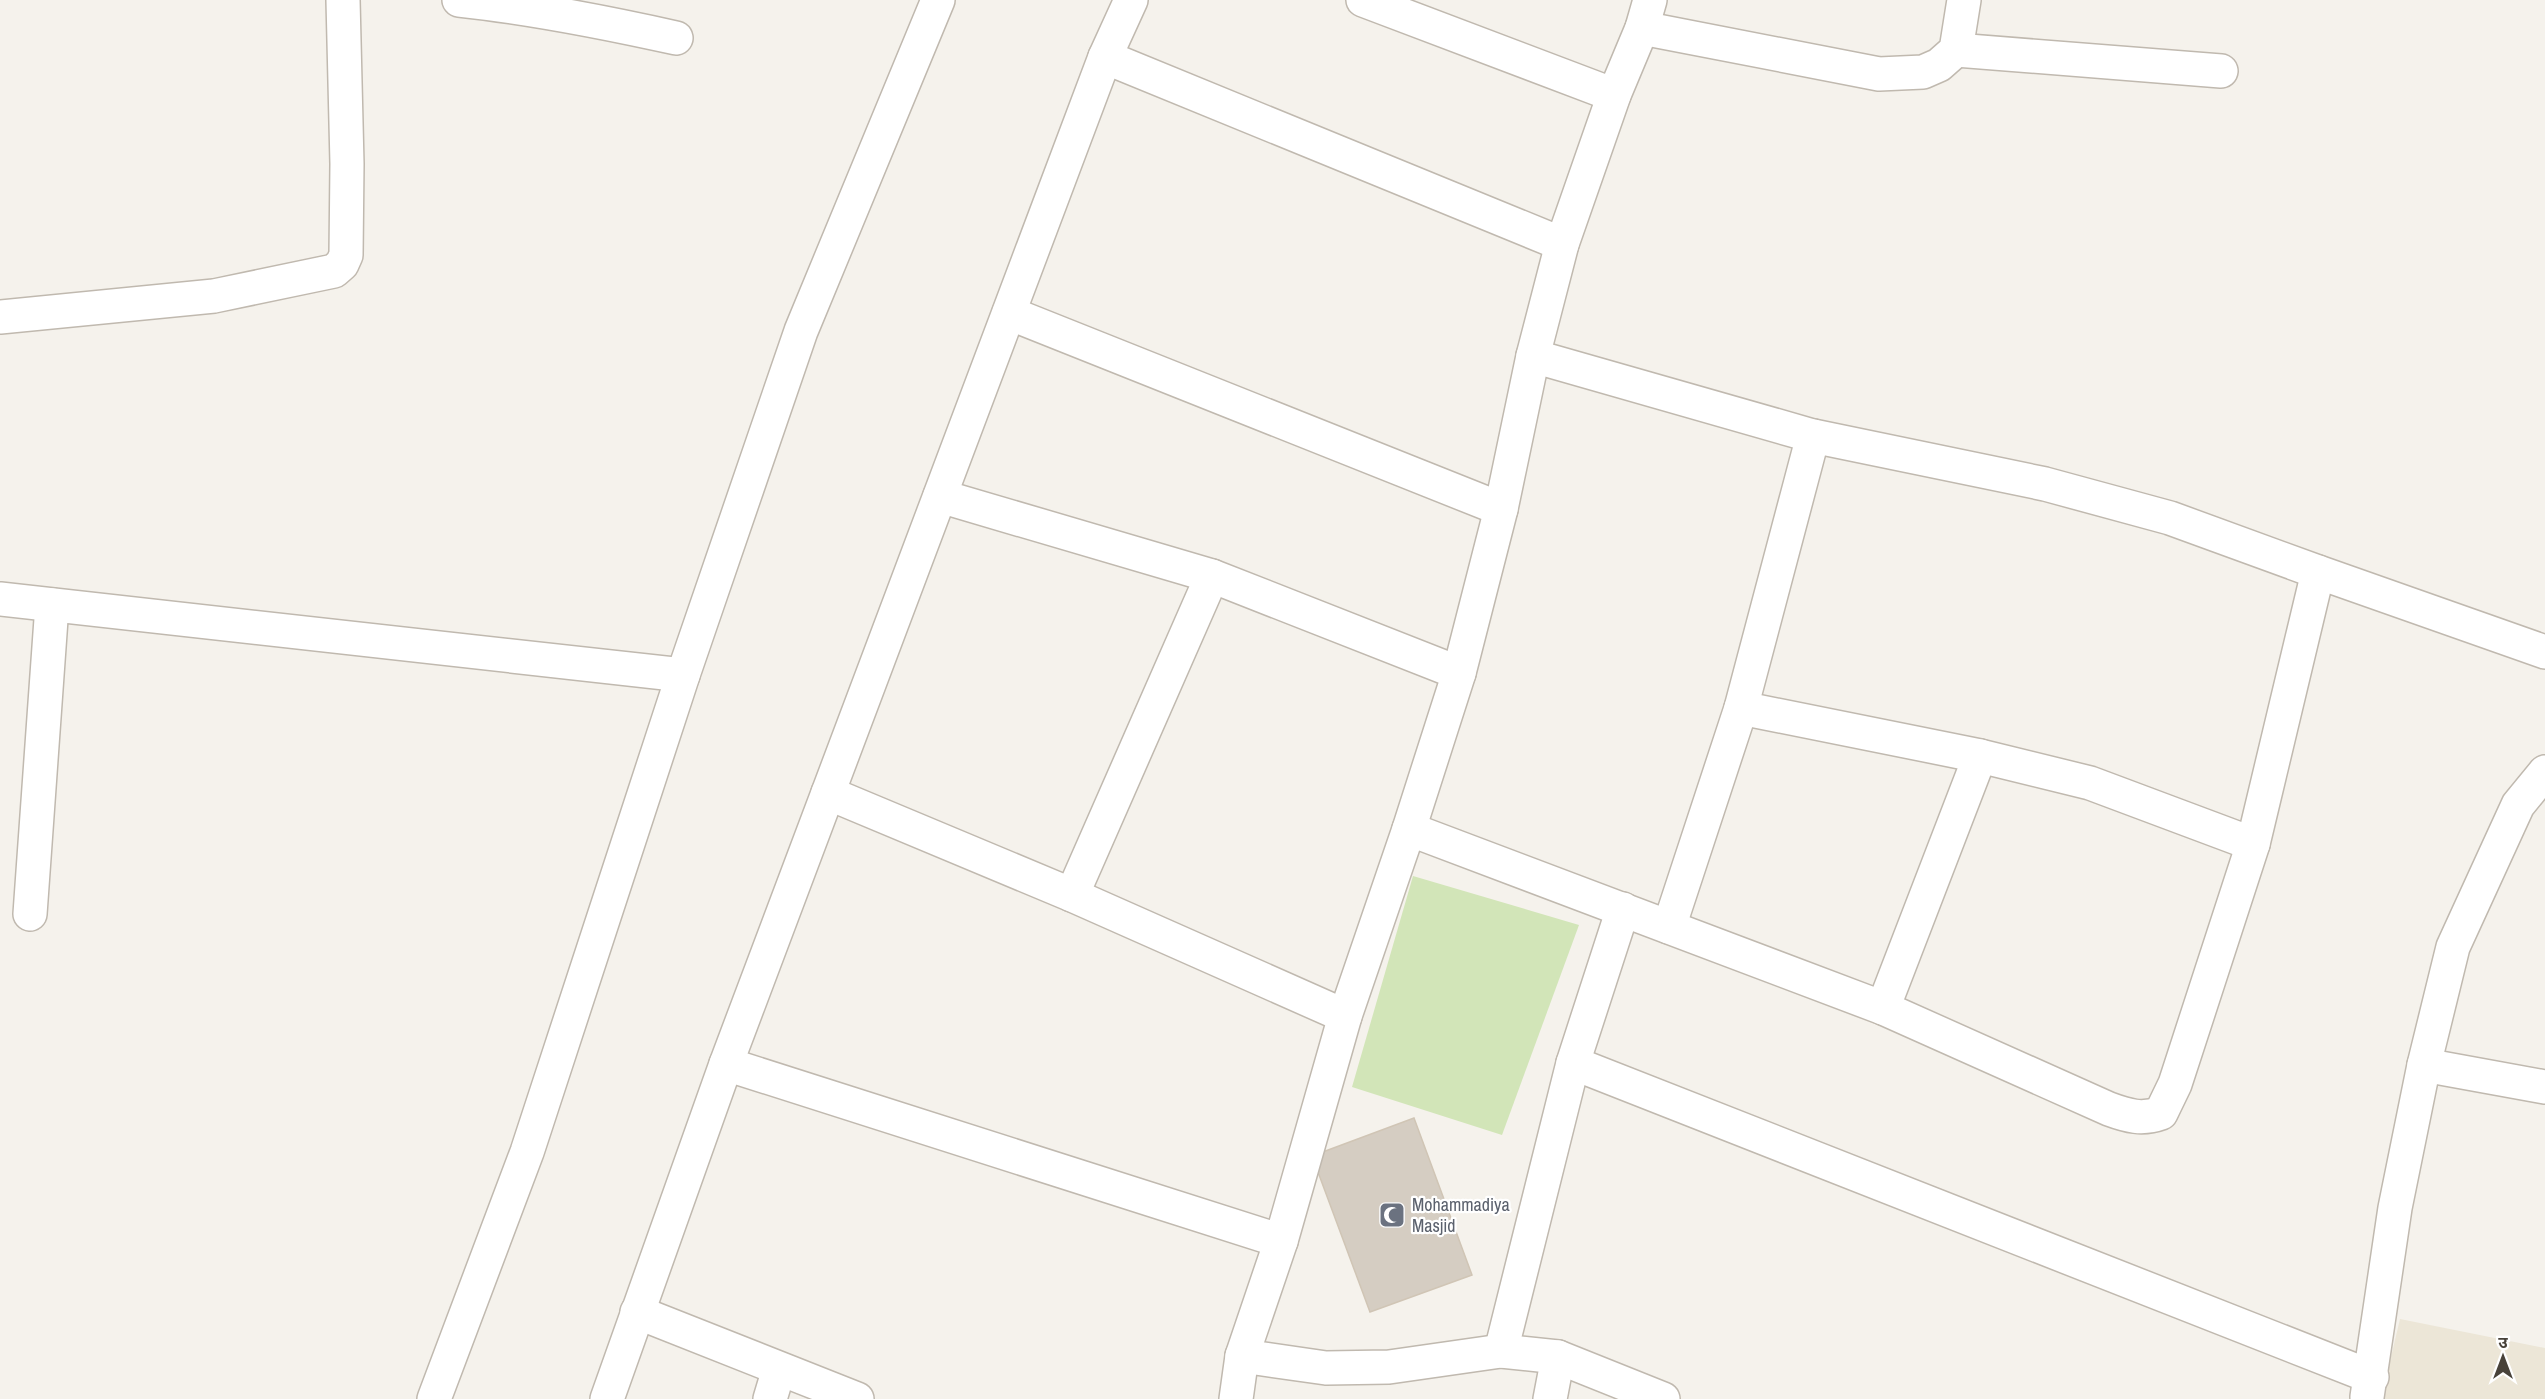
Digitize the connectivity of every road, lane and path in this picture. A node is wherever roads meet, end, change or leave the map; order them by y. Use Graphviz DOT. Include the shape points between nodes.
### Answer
graph roads {
  1 [pos="343,0"];
  2 [pos="459,0"];
  3 [pos="938,0"];
  4 [pos="1131,0"];
  5 [pos="1363,0"];
  6 [pos="1964,0"];
  7 [pos="1646,14"];
  8 [pos="676,38"];
  9 [pos="1956,50"];
  10 [pos="1105,57"];
  11 [pos="2221,71"];
  12 [pos="1614,95"];
  13 [pos="1562,244"];
  14 [pos="1009,313"];
  15 [pos="0,317"];
  16 [pos="1533,356"];
  17 [pos="1813,436"];
  18 [pos="940,496"];
  19 [pos="1501,509"];
  20 [pos="2318,572"];
  21 [pos="1212,576"];
  22 [pos="0,599"];
  23 [pos="52,605"];
  24 [pos="2545,652"];
  25 [pos="1459,673"];
  26 [pos="682,675"];
  27 [pos="1741,708"];
  28 [pos="1980,756"];
  29 [pos="2545,772"];
  30 [pos="828,793"];
  31 [pos="1409,829"];
  32 [pos="2253,844"];
  33 [pos="1072,895"];
  34 [pos="1623,909"];
  35 [pos="30,914"];
  36 [pos="1669,927"];
  37 [pos="1883,1008"];
  38 [pos="1345,1016"];
  39 [pos="726,1064"];
  40 [pos="1573,1064"];
  41 [pos="2424,1065"];
  42 [pos="2545,1087"];
  43 [pos="1281,1241"];
  44 [pos="637,1312"];
  45 [pos="1501,1351"];
  46 [pos="1242,1356"];
  47 [pos="1558,1357"];
  48 [pos="774,1384"];
  49 [pos="2369,1388"];
  50 [pos="434,1399"];
  51 [pos="607,1399"];
  52 [pos="857,1399"];
  53 [pos="1236,1399"];
  54 [pos="1550,1399"];
  55 [pos="1664,1399"];
  1 -- 15 [label="street" via="347,176 346,255 342,264 334,271 214,296"];
  2 -- 8 [label="street" via="571,15"];
  3 -- 26 [label="street" via="801,331"];
  4 -- 10 [label="street"];
  5 -- 12 [label="street"];
  6 -- 9 [label="street"];
  7 -- 9 [label="street" via="1879,74 1923,72 1939,65"];
  7 -- 12 [label="street"];
  9 -- 11 [label="street"];
  10 -- 13 [label="street"];
  10 -- 14 [label="street"];
  12 -- 13 [label="street"];
  13 -- 16 [label="street"];
  14 -- 18 [label="street"];
  14 -- 19 [label="street"];
  16 -- 17 [label="street"];
  16 -- 19 [label="street"];
  17 -- 20 [label="street" via="2057,487 2170,518"];
  17 -- 27 [label="street"];
  18 -- 21 [label="street"];
  18 -- 30 [label="street"];
  19 -- 25 [label="street"];
  20 -- 24 [label="street"];
  20 -- 32 [label="street"];
  21 -- 25 [label="street"];
  21 -- 33 [label="street"];
  22 -- 23 [label="street"];
  23 -- 26 [label="street"];
  23 -- 35 [label="street"];
  25 -- 31 [label="street"];
  26 -- 50 [label="street" via="527,1152"];
  27 -- 28 [label="street"];
  27 -- 36 [label="street"];
  28 -- 32 [label="street" via="2090,783"];
  28 -- 37 [label="street"];
  29 -- 41 [label="street" via="2518,805 2453,948"];
  30 -- 33 [label="street"];
  30 -- 39 [label="street"];
  31 -- 34 [label="street"];
  31 -- 38 [label="street"];
  32 -- 37 [label="street" via="2175,1084 2161,1113 2149,1118 2131,1117 2109,1109"];
  33 -- 38 [label="street"];
  34 -- 36 [label="street"];
  34 -- 40 [label="street"];
  36 -- 37 [label="street"];
  38 -- 43 [label="street"];
  39 -- 43 [label="street"];
  39 -- 44 [label="street"];
  40 -- 45 [label="street"];
  40 -- 49 [label="street"];
  41 -- 42 [label="street"];
  41 -- 49 [label="street" via="2395,1208"];
  43 -- 46 [label="street"];
  44 -- 48 [label="street"];
  44 -- 51 [label="street"];
  45 -- 46 [label="street" via="1389,1367 1326,1368"];
  45 -- 47 [label="street"];
  46 -- 53 [label="street"];
  47 -- 54 [label="street"];
  47 -- 55 [label="street"];
  48 -- 52 [label="street"];
}
